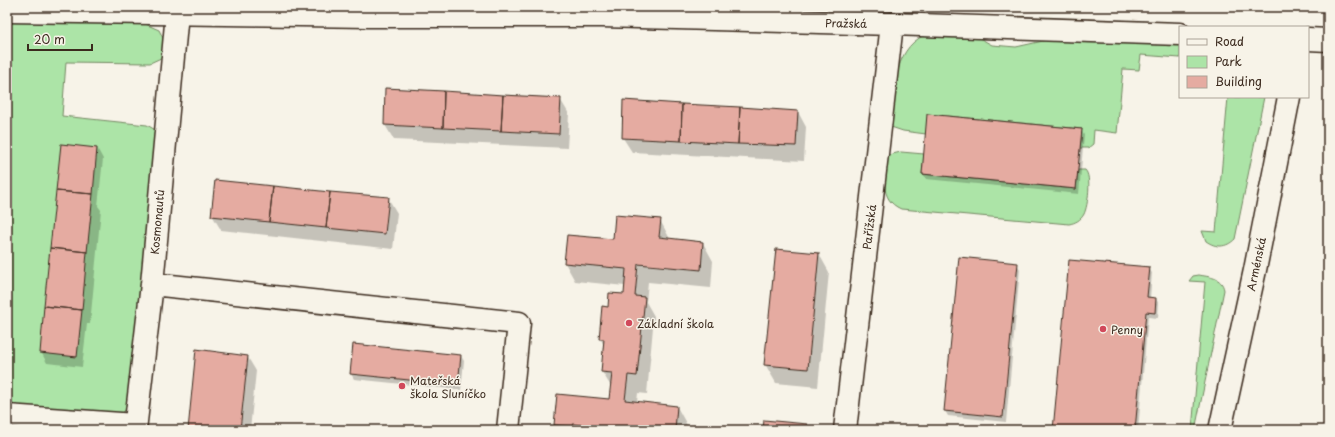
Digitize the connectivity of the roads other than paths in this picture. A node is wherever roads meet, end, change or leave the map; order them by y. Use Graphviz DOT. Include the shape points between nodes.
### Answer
graph roads {
  1 [pos="7,11"];
  2 [pos="177,13"];
  3 [pos="892,24"];
  4 [pos="1179,34"];
  5 [pos="1309,39"];
  6 [pos="1328,40"];
  7 [pos="1289,98"];
  8 [pos="152,284"];
  9 [pos="7,416"];
  10 [pos="42,425"];
  11 [pos="135,428"];
  12 [pos="508,430"];
  13 [pos="845,430"];
  14 [pos="1220,430"];
  1 -- 2 [label="street, Pražská"];
  2 -- 3 [label="street, Pražská" via="602,16"];
  2 -- 8 [label="street, Kosmonautů"];
  3 -- 4 [label="street, Pražská"];
  3 -- 13 [label="street, Pařížská"];
  5 -- 6 [label="street"];
  7 -- 14 [label="street, Arménská"];
  8 -- 11 [label="street, Kosmonautů"];
  8 -- 12 [label="street" via="519,323"];
  9 -- 10 [label="street"];
  10 -- 11 [label="street"];
}
